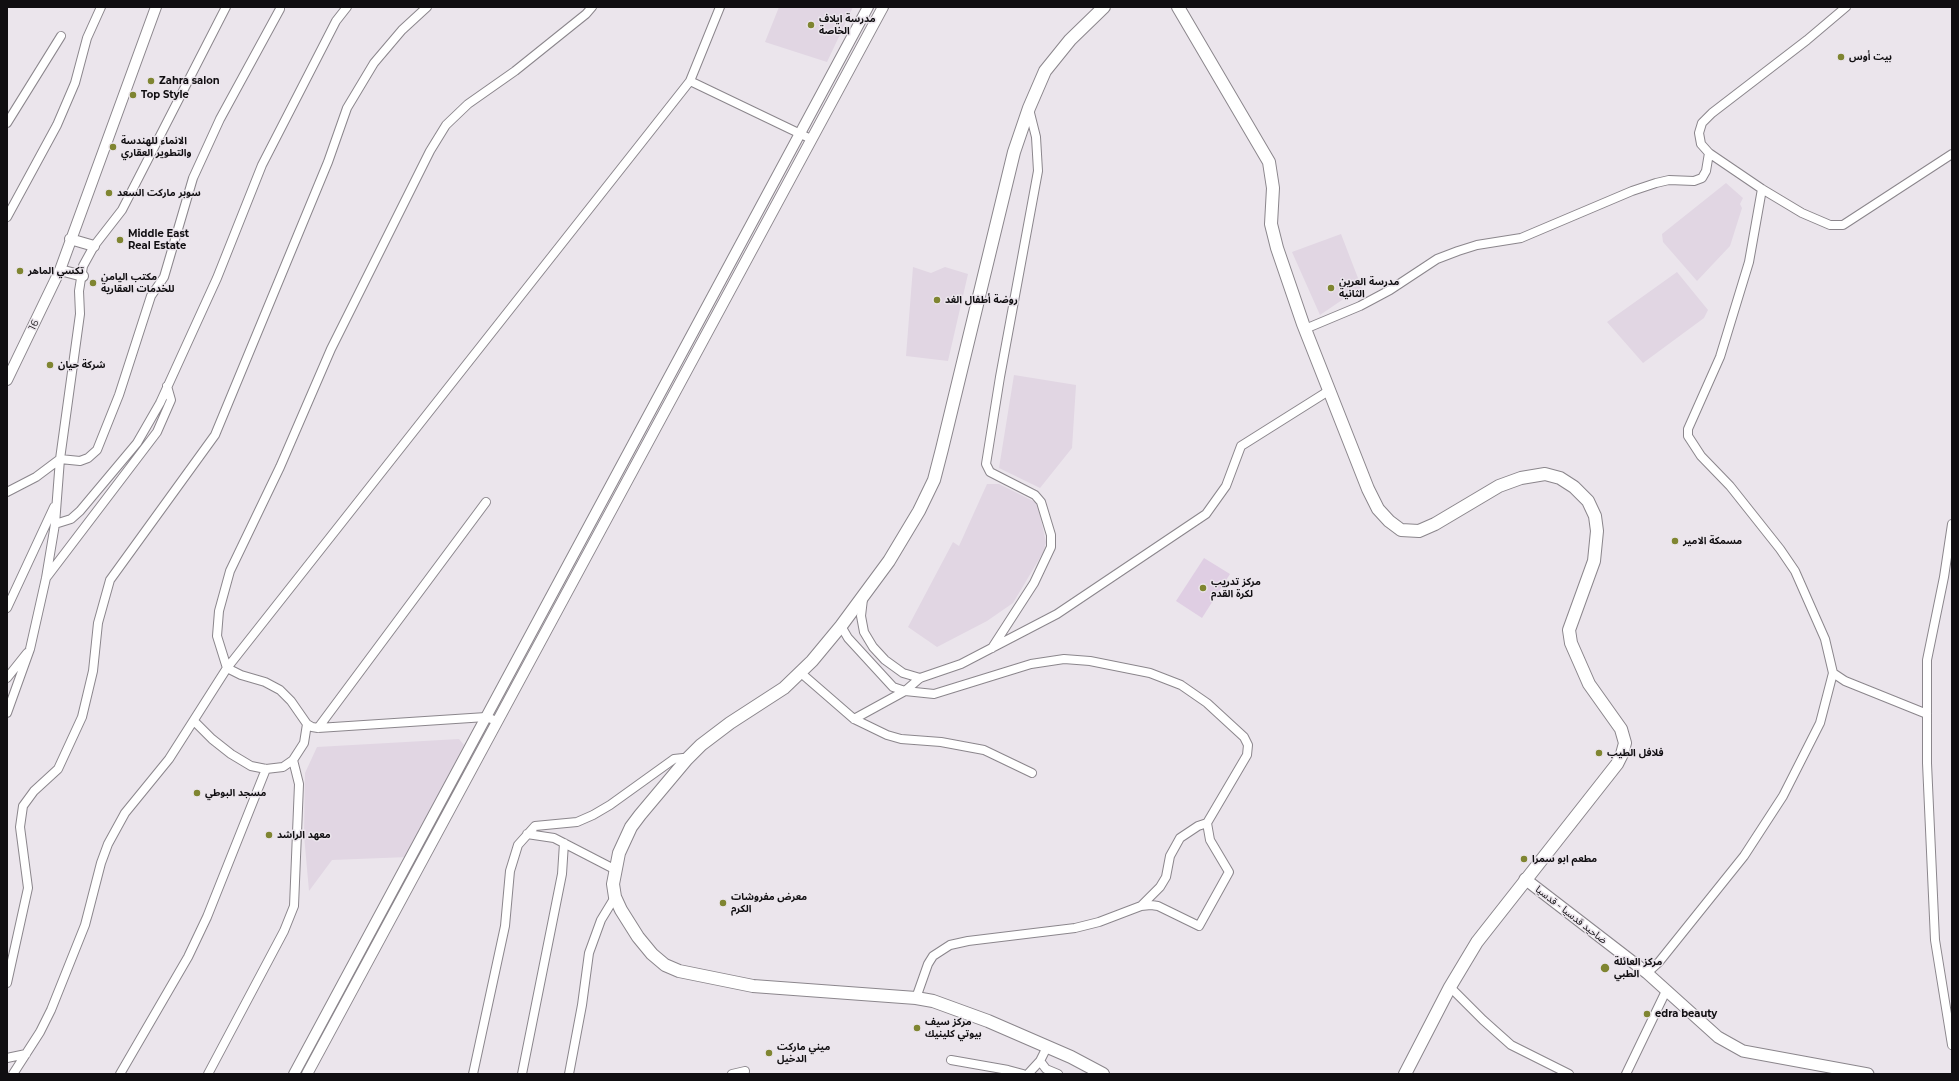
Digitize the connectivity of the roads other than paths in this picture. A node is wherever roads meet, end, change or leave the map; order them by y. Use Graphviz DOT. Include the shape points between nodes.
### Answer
graph roads {
  1 [pos="101,7"];
  2 [pos="156,7"];
  3 [pos="226,7"];
  4 [pos="347,7"];
  5 [pos="427,7"];
  6 [pos="592,7"];
  7 [pos="720,7"];
  8 [pos="868,7"];
  9 [pos="883,7"];
  10 [pos="1104,7"];
  11 [pos="1178,7"];
  12 [pos="1846,7"];
  13 [pos="280,9"];
  14 [pos="61,36"];
  15 [pos="690,81"];
  16 [pos="1028,108"];
  17 [pos="7,123"];
  18 [pos="800,134"];
  19 [pos="811,139"];
  20 [pos="1709,153"];
  21 [pos="1952,154"];
  22 [pos="1762,189"];
  23 [pos="7,217"];
  24 [pos="70,239"];
  25 [pos="94,246"];
  26 [pos="60,270"];
  27 [pos="83,276"];
  28 [pos="1305,329"];
  29 [pos="7,380"];
  30 [pos="167,386"];
  31 [pos="1330,390"];
  32 [pos="60,459"];
  33 [pos="7,492"];
  34 [pos="486,502"];
  35 [pos="56,504"];
  36 [pos="55,524"];
  37 [pos="1952,524"];
  38 [pos="46,578"];
  39 [pos="863,596"];
  40 [pos="7,608"];
  41 [pos="841,626"];
  42 [pos="992,648"];
  43 [pos="30,649"];
  44 [pos="227,668"];
  45 [pos="1833,672"];
  46 [pos="801,673"];
  47 [pos="7,678"];
  48 [pos="920,678"];
  49 [pos="905,691"];
  50 [pos="7,713"];
  51 [pos="1927,714"];
  52 [pos="486,717"];
  53 [pos="854,719"];
  54 [pos="194,721"];
  55 [pos="497,721"];
  56 [pos="307,724"];
  57 [pos="318,728"];
  58 [pos="687,759"];
  59 [pos="294,760"];
  60 [pos="266,769"];
  61 [pos="1032,773"];
  62 [pos="1207,823"];
  63 [pos="527,834"];
  64 [pos="564,843"];
  65 [pos="614,869"];
  66 [pos="1525,879"];
  67 [pos="615,897"];
  68 [pos="1141,906"];
  69 [pos="1647,973"];
  70 [pos="7,983"];
  71 [pos="1450,987"];
  72 [pos="1666,991"];
  73 [pos="916,998"];
  74 [pos="1952,1045"];
  75 [pos="1046,1047"];
  76 [pos="26,1054"];
  77 [pos="7,1058"];
  78 [pos="951,1060"];
  79 [pos="1040,1061"];
  80 [pos="745,1071"];
  81 [pos="13,1074"];
  82 [pos="120,1074"];
  83 [pos="208,1074"];
  84 [pos="294,1074"];
  85 [pos="307,1074"];
  86 [pos="474,1074"];
  87 [pos="522,1074"];
  88 [pos="569,1074"];
  89 [pos="732,1074"];
  90 [pos="1023,1074"];
  91 [pos="1028,1074"];
  92 [pos="1058,1074"];
  93 [pos="1103,1074"];
  94 [pos="1405,1074"];
  95 [pos="1569,1074"];
  96 [pos="1626,1074"];
  97 [pos="1868,1074"];
  1 -- 23 [label="street" via="87,38 75,83 57,125"];
  2 -- 24 [label="street, 16"];
  3 -- 25 [label="street" via="122,210"];
  4 -- 30 [label="street" via="336,21 262,165 217,278"];
  5 -- 70 [label="street" via="402,30 374,63 347,108 328,162 215,435 110,580 98,623 93,671 82,716 58,769 34,791 23,806 20,827 28,888"];
  6 -- 44 [label="street" via="515,71 468,104 446,125 430,151 346,317 280,467 230,571 221,599 217,636"];
  7 -- 15 [label="street"];
  8 -- 18 [label="street"];
  9 -- 19 [label="street"];
  10 -- 16 [label="main road" via="1070,40 1045,71"];
  11 -- 28 [label="main road" via="1269,162 1273,188 1271,224"];
  12 -- 20 [label="street" via="1702,123 1699,133 1701,144"];
  13 -- 32 [label="street" via="220,119 193,178 164,277 152,296 119,395 97,450 80,461"];
  14 -- 17 [label="street"];
  15 -- 18 [label="street"];
  15 -- 44 [label="street"];
  16 -- 39 [label="main road" via="1014,152 934,480 889,562"];
  16 -- 42 [label="street" via="1036,137 1038,171 986,464 990,472 1035,495 1041,502 1051,535 1051,547 1034,583"];
  18 -- 19 [label="street"];
  18 -- 52 [label="street"];
  19 -- 55 [label="street"];
  20 -- 22 [label="street"];
  20 -- 28 [label="street" via="1702,178 1694,181 1669,180 1632,190 1521,238 1477,245 1458,251 1437,259 1360,306"];
  21 -- 22 [label="street" via="1843,224 1830,225 1802,213"];
  22 -- 45 [label="street" via="1749,262 1720,357 1688,429 1688,436 1701,456 1730,486 1795,571 1825,639"];
  24 -- 25 [label="street"];
  24 -- 26 [label="street, 16"];
  25 -- 27 [label="street" via="83,266"];
  26 -- 27 [label="street"];
  26 -- 29 [label="street, 16"];
  27 -- 32 [label="street" via="79,291 80,314"];
  28 -- 31 [label="main road"];
  30 -- 36 [label="street" via="137,443 80,511 71,519"];
  30 -- 38 [label="street" via="171,400 158,432"];
  31 -- 42 [label="street" via="1242,446 1226,486 1206,514 1057,614"];
  31 -- 66 [label="main road" via="1378,509 1402,530 1419,531 1499,486 1521,478 1545,474 1560,478 1574,487 1588,501 1595,516 1598,531 1594,561 1569,630 1571,643 1589,684 1621,729 1626,743 1617,764"];
  32 -- 33 [label="street" via="36,477"];
  32 -- 35 [label="street"];
  34 -- 57 [label="street"];
  35 -- 36 [label="street"];
  35 -- 40 [label="street"];
  36 -- 38 [label="street"];
  37 -- 51 [label="street" via="1927,660"];
  38 -- 43 [label="street"];
  39 -- 41 [label="main road"];
  39 -- 48 [label="street" via="861,616 864,632 873,647 903,673"];
  41 -- 46 [label="main road"];
  41 -- 49 [label="street" via="848,638 893,687"];
  42 -- 48 [label="street" via="960,664"];
  43 -- 47 [label="street"];
  43 -- 50 [label="street"];
  44 -- 54 [label="street"];
  44 -- 56 [label="street" via="280,690"];
  45 -- 51 [label="street" via="1845,681"];
  45 -- 69 [label="street" via="1820,723 1783,796 1744,856 1659,962"];
  46 -- 53 [label="street"];
  46 -- 58 [label="main road" via="784,688 730,722"];
  48 -- 49 [label="street"];
  49 -- 53 [label="street"];
  49 -- 62 [label="street" via="934,694 1031,664 1064,659 1090,661 1150,673 1181,685 1224,718 1244,737 1248,745 1248,755"];
  51 -- 74 [label="street" via="1935,940"];
  52 -- 55 [label="street"];
  52 -- 57 [label="street"];
  52 -- 84 [label="street"];
  53 -- 61 [label="street" via="901,739 941,742 984,750"];
  54 -- 60 [label="street" via="231,754 251,766"];
  54 -- 76 [label="street" via="169,759 135,799 116,828 102,863 78,945 51,1010"];
  55 -- 85 [label="street"];
  56 -- 57 [label="street"];
  56 -- 59 [label="street" via="304,743"];
  58 -- 63 [label="street" via="674,759 594,815 577,822 535,826"];
  58 -- 65 [label="main road" via="631,827"];
  59 -- 60 [label="street" via="283,767"];
  59 -- 83 [label="street" via="299,784 294,906 284,931"];
  60 -- 82 [label="street" via="195,944"];
  62 -- 68 [label="street" via="1180,838 1170,856 1166,877"];
  62 -- 68 [label="street" via="1210,840 1229,872 1199,926 1158,906"];
  63 -- 64 [label="street" via="546,835"];
  63 -- 86 [label="street" via="518,845 510,871 505,926"];
  64 -- 65 [label="street"];
  64 -- 87 [label="street" via="562,874"];
  65 -- 67 [label="main road"];
  66 -- 69 [label="main road, ضاحيد قدسيا - قدسيا"];
  66 -- 71 [label="main road" via="1477,942"];
  67 -- 73 [label="main road" via="638,937 652,954 665,965 679,971 752,986"];
  67 -- 88 [label="street" via="601,920 589,953"];
  68 -- 73 [label="street" via="1075,928 950,944 933,956"];
  69 -- 72 [label="main road, ضاحيد قدسيا - قدسيا"];
  71 -- 94 [label="main road"];
  71 -- 95 [label="street" via="1511,1045"];
  72 -- 96 [label="street"];
  72 -- 97 [label="main road, ضاحيد قدسيا - قدسيا" via="1718,1037 1743,1051"];
  73 -- 75 [label="main road" via="933,1001 988,1021"];
  75 -- 79 [label="street"];
  75 -- 93 [label="main road"];
  76 -- 77 [label="street"];
  76 -- 81 [label="street"];
  78 -- 90 [label="street"];
  79 -- 91 [label="street"];
  79 -- 92 [label="street" via="1046,1069"];
  80 -- 89 [label="street"];
}
